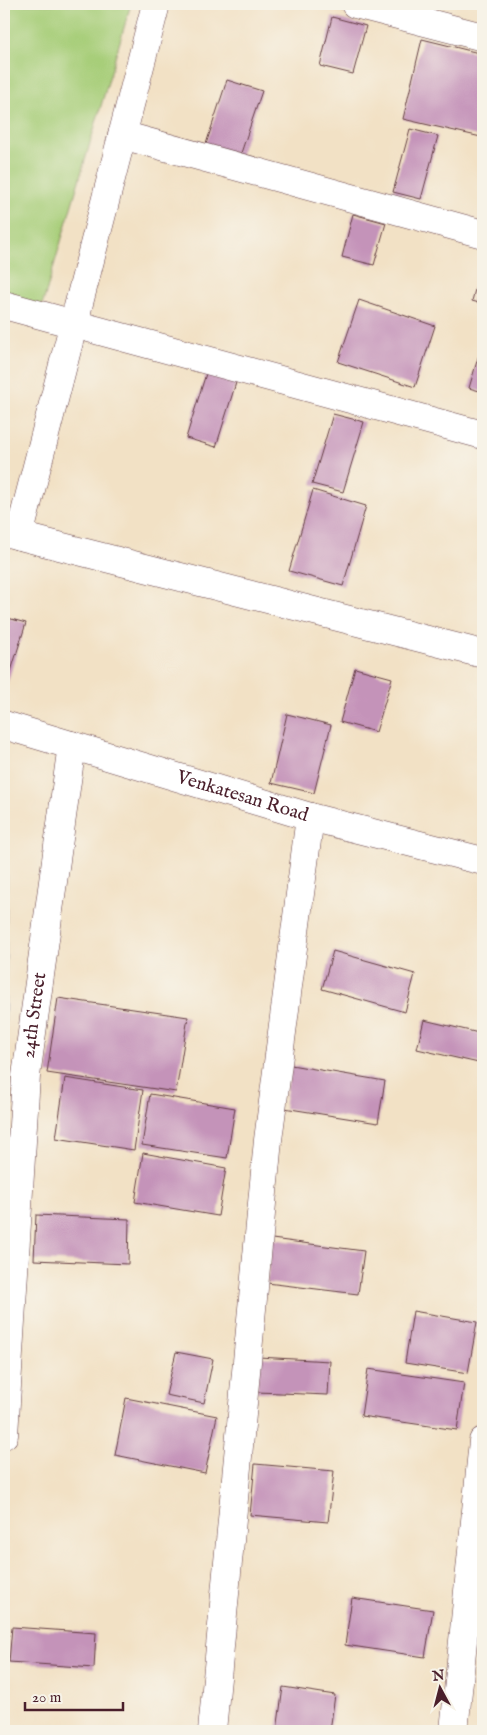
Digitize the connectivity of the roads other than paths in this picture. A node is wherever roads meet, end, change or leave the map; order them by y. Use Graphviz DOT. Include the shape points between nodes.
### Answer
graph roads {
  1 [pos="156,4"];
  2 [pos="355,4"];
  3 [pos="483,36"];
  4 [pos="122,135"];
  5 [pos="483,234"];
  6 [pos="4,305"];
  7 [pos="73,324"];
  8 [pos="483,435"];
  9 [pos="11,534"];
  10 [pos="483,654"];
  11 [pos="4,724"];
  12 [pos="72,745"];
  13 [pos="310,817"];
  14 [pos="483,861"];
  15 [pos="4,1435"];
  16 [pos="483,1441"];
  17 [pos="212,1731"];
  18 [pos="454,1731"];
  1 -- 4 [label="street"];
  2 -- 3 [label="street"];
  4 -- 5 [label="street"];
  4 -- 7 [label="street"];
  6 -- 7 [label="street"];
  7 -- 8 [label="street"];
  7 -- 9 [label="street"];
  9 -- 10 [label="street"];
  11 -- 12 [label="street, Venkatesan Road"];
  12 -- 13 [label="street, Venkatesan Road"];
  12 -- 15 [label="street, 24th Street" via="26,1076"];
  13 -- 14 [label="street, Venkatesan Road"];
  13 -- 17 [label="street" via="268,1140"];
  16 -- 18 [label="street"];
}
